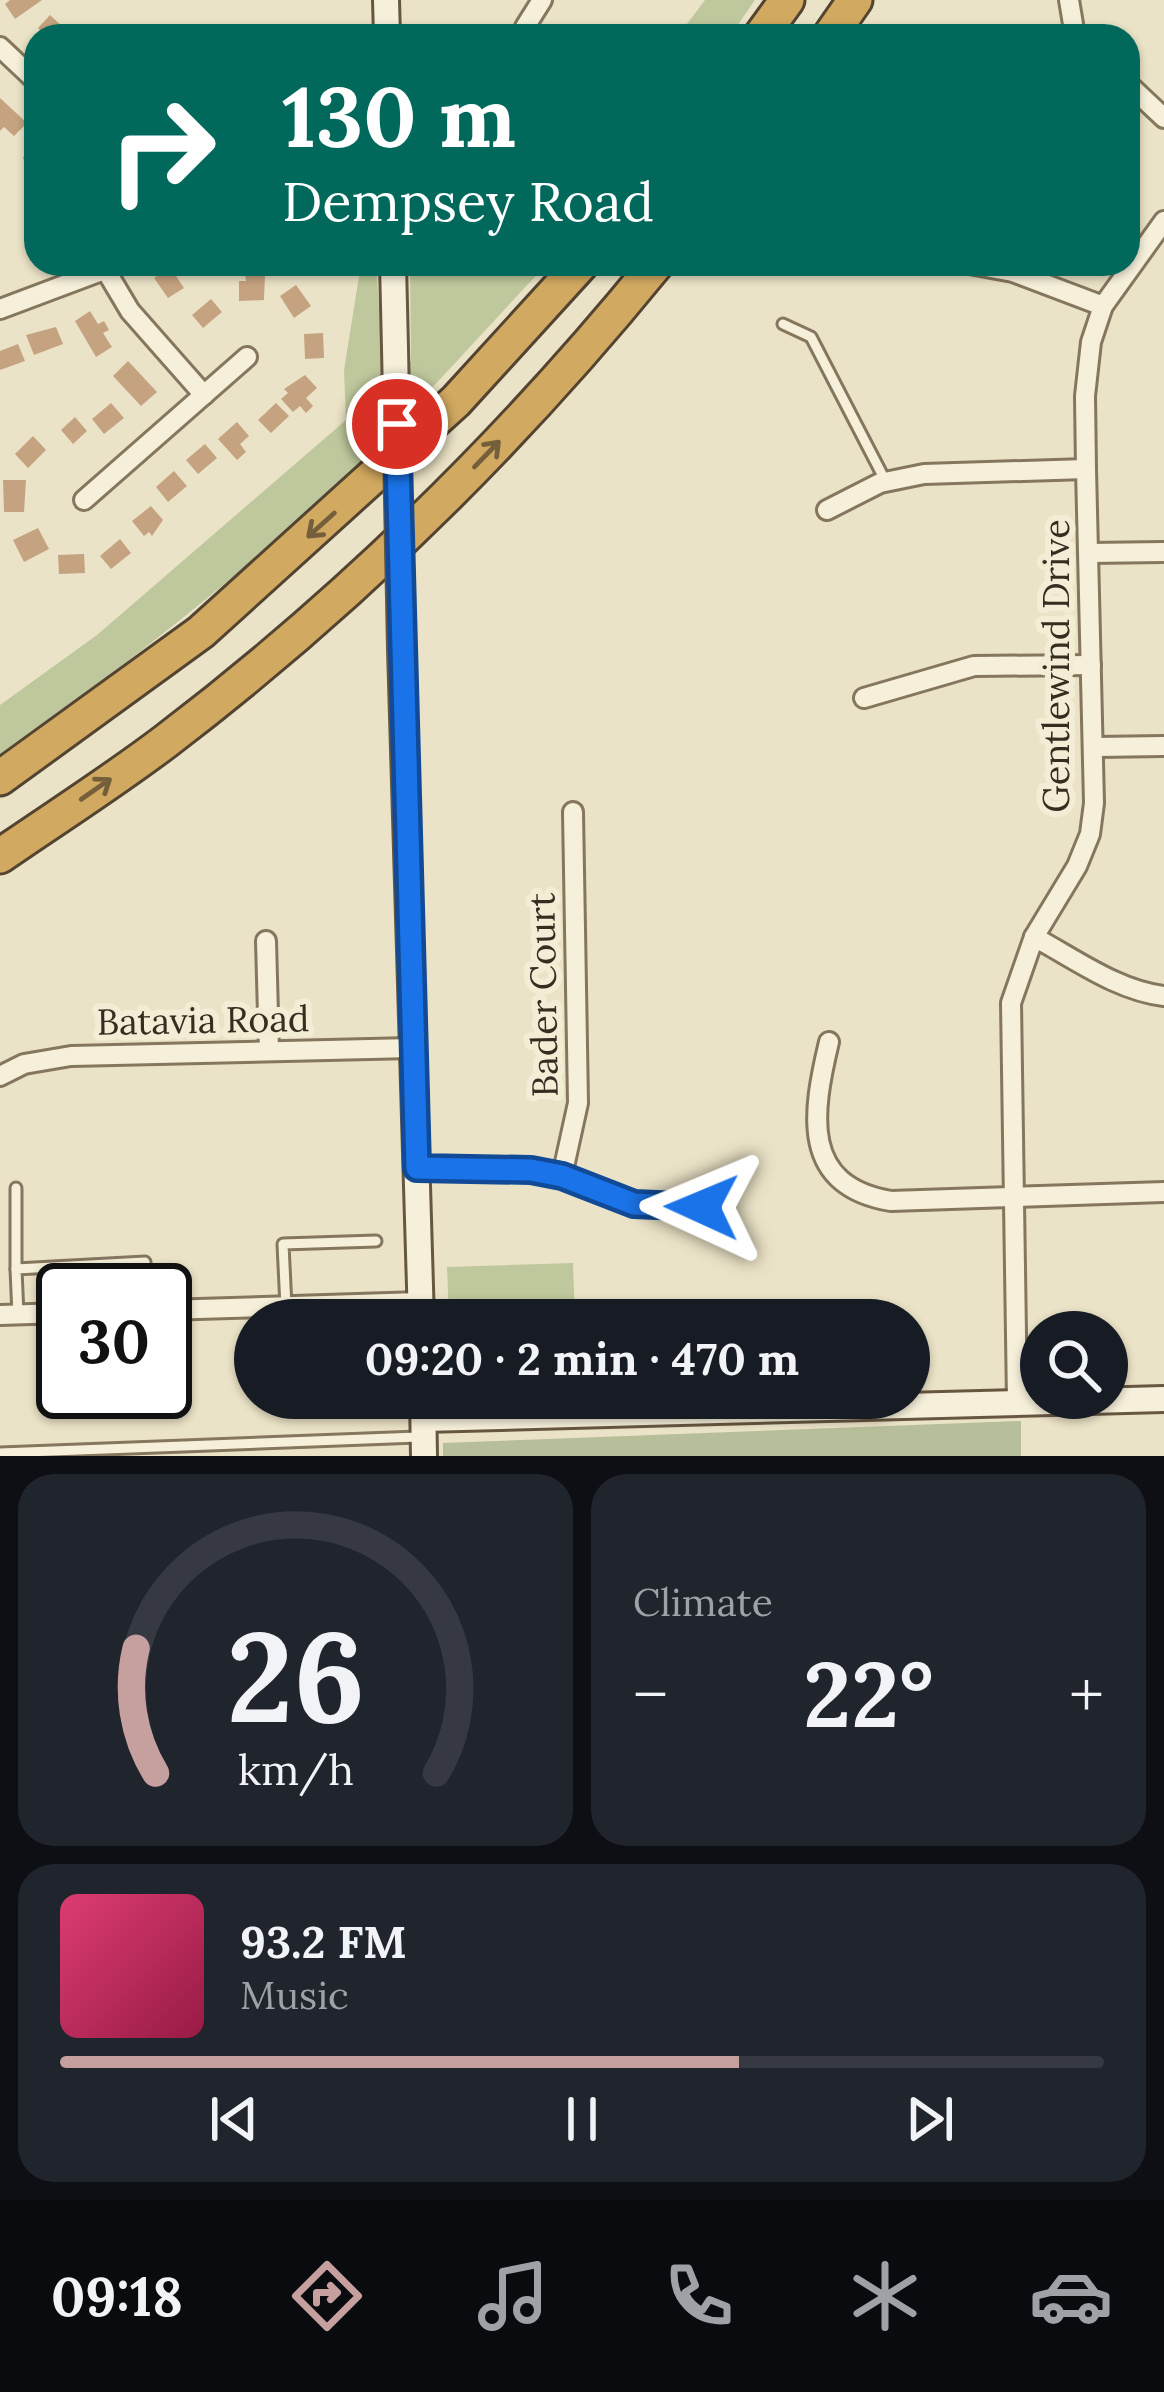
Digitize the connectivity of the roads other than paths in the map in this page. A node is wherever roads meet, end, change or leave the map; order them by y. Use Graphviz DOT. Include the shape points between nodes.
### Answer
graph roads {
  1 [pos="0,47"];
  2 [pos="24,70"];
  3 [pos="1140,95"];
  4 [pos="1164,118"];
  5 [pos="1164,221"];
  6 [pos="1157,244"];
  7 [pos="81,276"];
  8 [pos="109,276"];
  9 [pos="393,276"];
  10 [pos="570,276"];
  11 [pos="645,276"];
  12 [pos="1024,276"];
  13 [pos="1129,276"];
  14 [pos="1103,306"];
  15 [pos="0,310"];
  16 [pos="783,324"];
  17 [pos="247,357"];
  18 [pos="204,395"];
  19 [pos="1086,470"];
  20 [pos="886,482"];
  21 [pos="84,500"];
  22 [pos="826,510"];
  23 [pos="1164,552"];
  24 [pos="1090,554"];
  25 [pos="1091,665"];
  26 [pos="864,698"];
  27 [pos="1164,746"];
  28 [pos="1096,747"];
  29 [pos="0,778"];
  30 [pos="573,812"];
  31 [pos="0,856"];
  32 [pos="1034,937"];
  33 [pos="266,941"];
  34 [pos="1164,997"];
  35 [pos="829,1042"];
  36 [pos="412,1048"];
  37 [pos="269,1051"];
  38 [pos="0,1076"];
  39 [pos="417,1168"];
  40 [pos="562,1176"];
  41 [pos="16,1188"];
  42 [pos="1164,1192"];
  43 [pos="1012,1197"];
  44 [pos="712,1206"];
  45 [pos="376,1241"];
  46 [pos="36,1268"];
  47 [pos="16,1269"];
  48 [pos="286,1299"];
  49 [pos="421,1299"];
  50 [pos="234,1308"];
  51 [pos="192,1309"];
  52 [pos="9,1315"];
  53 [pos="1164,1400"];
  54 [pos="1017,1401"];
  55 [pos="424,1427"];
  56 [pos="0,1453"];
  1 -- 2 [label="street"];
  3 -- 4 [label="street"];
  5 -- 6 [label="street, Gentlewind Drive"];
  7 -- 15 [label="street"];
  8 -- 18 [label="street"];
  9 -- 36 [label="main road, bridge"];
  10 -- 29 [label="highway, one-way" via="456,400 201,632"];
  31 -- 11 [label="highway, one-way" via="165,742 361,580 488,455"];
  12 -- 14 [label="street"];
  13 -- 14 [label="street, Gentlewind Drive"];
  14 -- 19 [label="street, Gentlewind Drive" via="1085,396"];
  16 -- 20 [label="lane" via="811,337"];
  17 -- 18 [label="street"];
  18 -- 21 [label="street"];
  19 -- 20 [label="street"];
  19 -- 24 [label="street, Gentlewind Drive"];
  20 -- 22 [label="street"];
  23 -- 24 [label="street"];
  24 -- 25 [label="street, Gentlewind Drive"];
  25 -- 26 [label="street" via="974,666"];
  25 -- 28 [label="street, Gentlewind Drive"];
  27 -- 28 [label="street"];
  28 -- 32 [label="street, Gentlewind Drive" via="1090,834"];
  30 -- 40 [label="street, Bader Court" via="578,1102"];
  32 -- 34 [label="street" via="1112,980"];
  32 -- 43 [label="street, Gentlewind Drive" via="1011,1003"];
  33 -- 37 [label="street"];
  35 -- 43 [label="street" via="817,1094 820,1146 839,1183 891,1201"];
  36 -- 37 [label="street, Batavia Road"];
  36 -- 39 [label="main road"];
  37 -- 38 [label="street, Batavia Road" via="70,1057"];
  39 -- 40 [label="street"];
  39 -- 49 [label="main road"];
  40 -- 44 [label="street" via="634,1204"];
  41 -- 47 [label="lane"];
  42 -- 43 [label="street"];
  43 -- 54 [label="street, Gentlewind Drive"];
  45 -- 48 [label="lane" via="283,1244"];
  46 -- 47 [label="lane"];
  47 -- 52 [label="lane"];
  50 -- 51 [label="street"];
  53 -- 54 [label="main road"];
  54 -- 55 [label="main road"];
  55 -- 56 [label="lane"];
}
